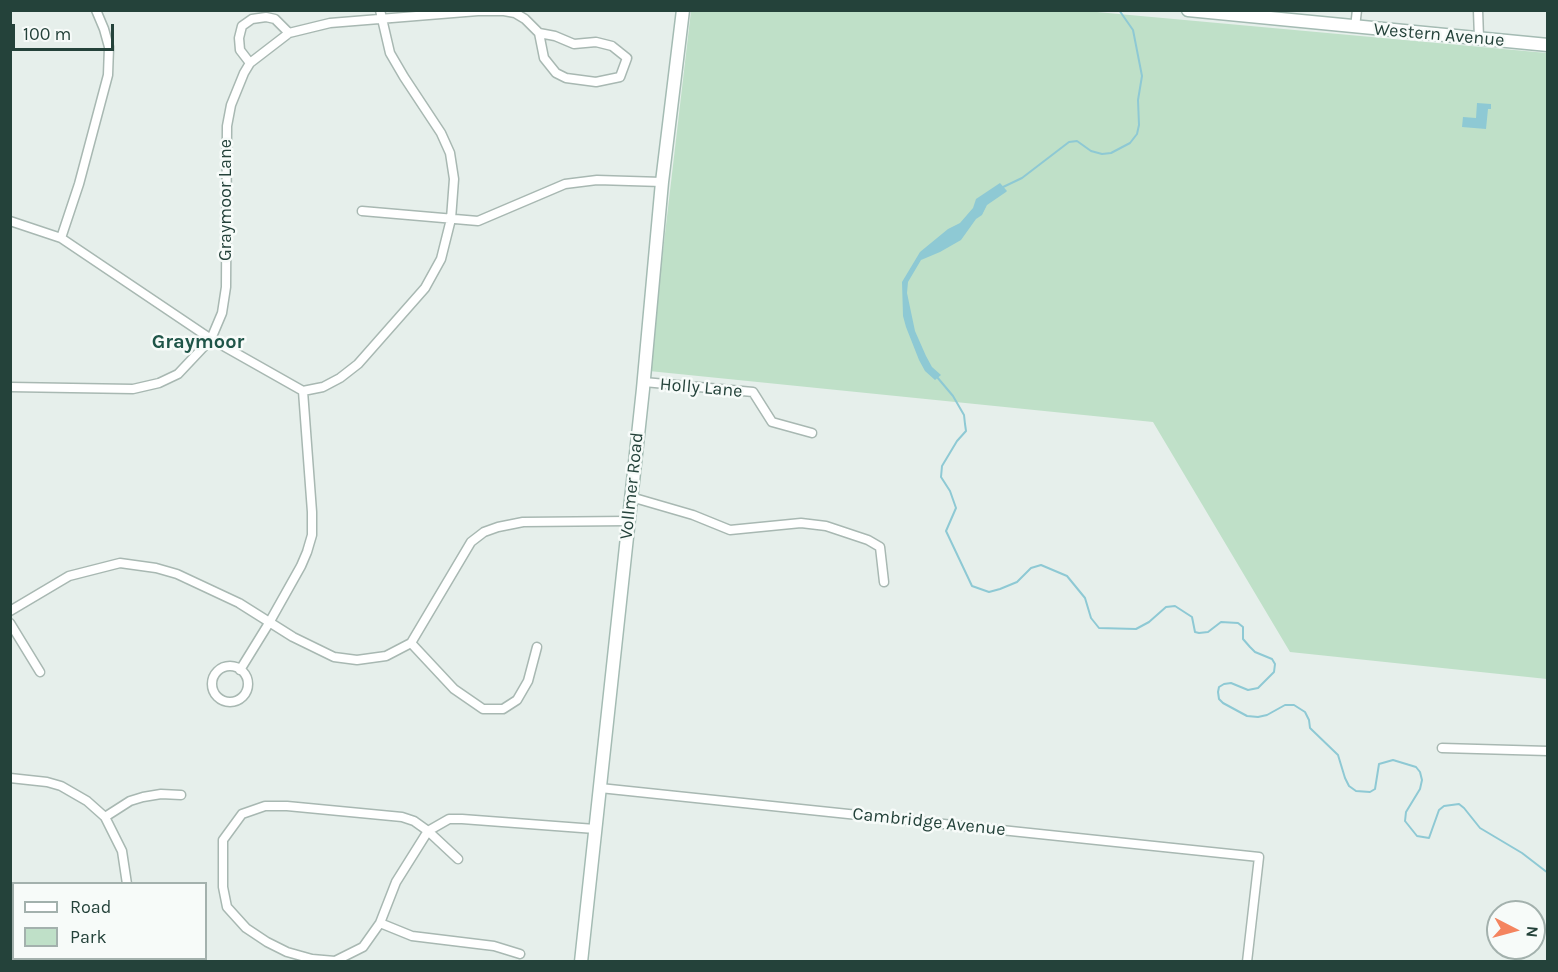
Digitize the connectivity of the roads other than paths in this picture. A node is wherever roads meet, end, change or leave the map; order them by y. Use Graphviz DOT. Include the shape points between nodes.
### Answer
graph roads {
  1 [pos="96,10"];
  2 [pos="683,10"];
  3 [pos="1188,10"];
  4 [pos="1357,10"];
  5 [pos="1478,10"];
  6 [pos="381,15"];
  7 [pos="1355,27"];
  8 [pos="289,33"];
  9 [pos="539,33"];
  10 [pos="1479,38"];
  11 [pos="1548,45"];
  12 [pos="250,63"];
  13 [pos="662,182"];
  14 [pos="362,211"];
  15 [pos="451,219"];
  16 [pos="10,220"];
  17 [pos="61,238"];
  18 [pos="211,339"];
  19 [pos="644,382"];
  20 [pos="10,387"];
  21 [pos="303,391"];
  22 [pos="812,433"];
  23 [pos="631,497"];
  24 [pos="628,521"];
  25 [pos="884,582"];
  26 [pos="10,611"];
  27 [pos="10,623"];
  28 [pos="269,624"];
  29 [pos="411,643"];
  30 [pos="537,647"];
  31 [pos="240,670"];
  32 [pos="40,672"];
  33 [pos="1442,748"];
  34 [pos="1548,751"];
  35 [pos="10,778"];
  36 [pos="600,788"];
  37 [pos="182,795"];
  38 [pos="105,817"];
  39 [pos="595,830"];
  40 [pos="428,831"];
  41 [pos="458,860"];
  42 [pos="127,882"];
  43 [pos="380,923"];
  44 [pos="520,954"];
  45 [pos="581,962"];
  46 [pos="1247,962"];
  1 -- 17 [label="street" via="109,47 108,75"];
  2 -- 13 [label="main road, Vollmer Road"];
  3 -- 7 [label="main road, Western Avenue"];
  4 -- 7 [label="street"];
  5 -- 10 [label="street"];
  6 -- 8 [label="street, Graymoor Lane"];
  6 -- 9 [label="street, Graymoor Lane" via="504,11 525,19"];
  6 -- 15 [label="street" via="390,53 450,153 454,178"];
  7 -- 10 [label="main road, Western Avenue"];
  8 -- 12 [label="street, Graymoor Lane"];
  8 -- 12 [label="street" via="275,19 266,17 252,19 242,26 240,50"];
  9 -- 9 [label="street, Graymoor Lane" via="544,58 556,73 596,82 620,77 627,58 612,46 596,42 574,44"];
  10 -- 11 [label="main road, Western Avenue"];
  12 -- 18 [label="street, Graymoor Lane" via="231,105 227,126 226,287 222,313"];
  13 -- 15 [label="street" via="597,180 565,184 478,221"];
  13 -- 19 [label="main road, Vollmer Road"];
  14 -- 15 [label="street"];
  15 -- 21 [label="street" via="441,259 425,288 358,364 323,387"];
  16 -- 17 [label="street"];
  17 -- 18 [label="street"];
  18 -- 20 [label="street, Graymoor Lane" via="178,374 159,383 133,389"];
  18 -- 21 [label="street"];
  19 -- 22 [label="street, Holly Lane" via="753,392 772,422"];
  19 -- 23 [label="main road, Vollmer Road"];
  21 -- 28 [label="street" via="312,535 304,559"];
  23 -- 24 [label="main road, Vollmer Road"];
  23 -- 25 [label="street" via="730,530 801,523 826,526 868,540 880,547"];
  24 -- 29 [label="street" via="522,522 484,532 471,542"];
  24 -- 36 [label="main road, Vollmer Road"];
  26 -- 28 [label="street" via="69,576 120,563 177,574 239,603"];
  27 -- 32 [label="street"];
  28 -- 29 [label="street" via="334,657 357,660 386,656"];
  28 -- 31 [label="street"];
  29 -- 30 [label="street" via="454,689 483,709 503,709 517,700 528,681"];
  31 -- 31 [label="street" via="248,686 243,697 232,702 216,696 212,685 215,674 230,666"];
  33 -- 34 [label="street"];
  35 -- 38 [label="street" via="61,786"];
  36 -- 39 [label="main road, Vollmer Road"];
  36 -- 46 [label="street, Cambridge Avenue" via="1259,857"];
  37 -- 38 [label="street" via="143,797"];
  38 -- 42 [label="street" via="122,851"];
  39 -- 40 [label="street" via="449,819"];
  39 -- 45 [label="main road, Vollmer Road"];
  40 -- 41 [label="street"];
  40 -- 43 [label="street" via="396,882"];
  40 -- 43 [label="street" via="414,820 402,817 265,806 242,814 223,840 227,907 246,928 267,942 312,959 335,961 363,947"];
  43 -- 44 [label="street" via="412,936 494,946"];
}
